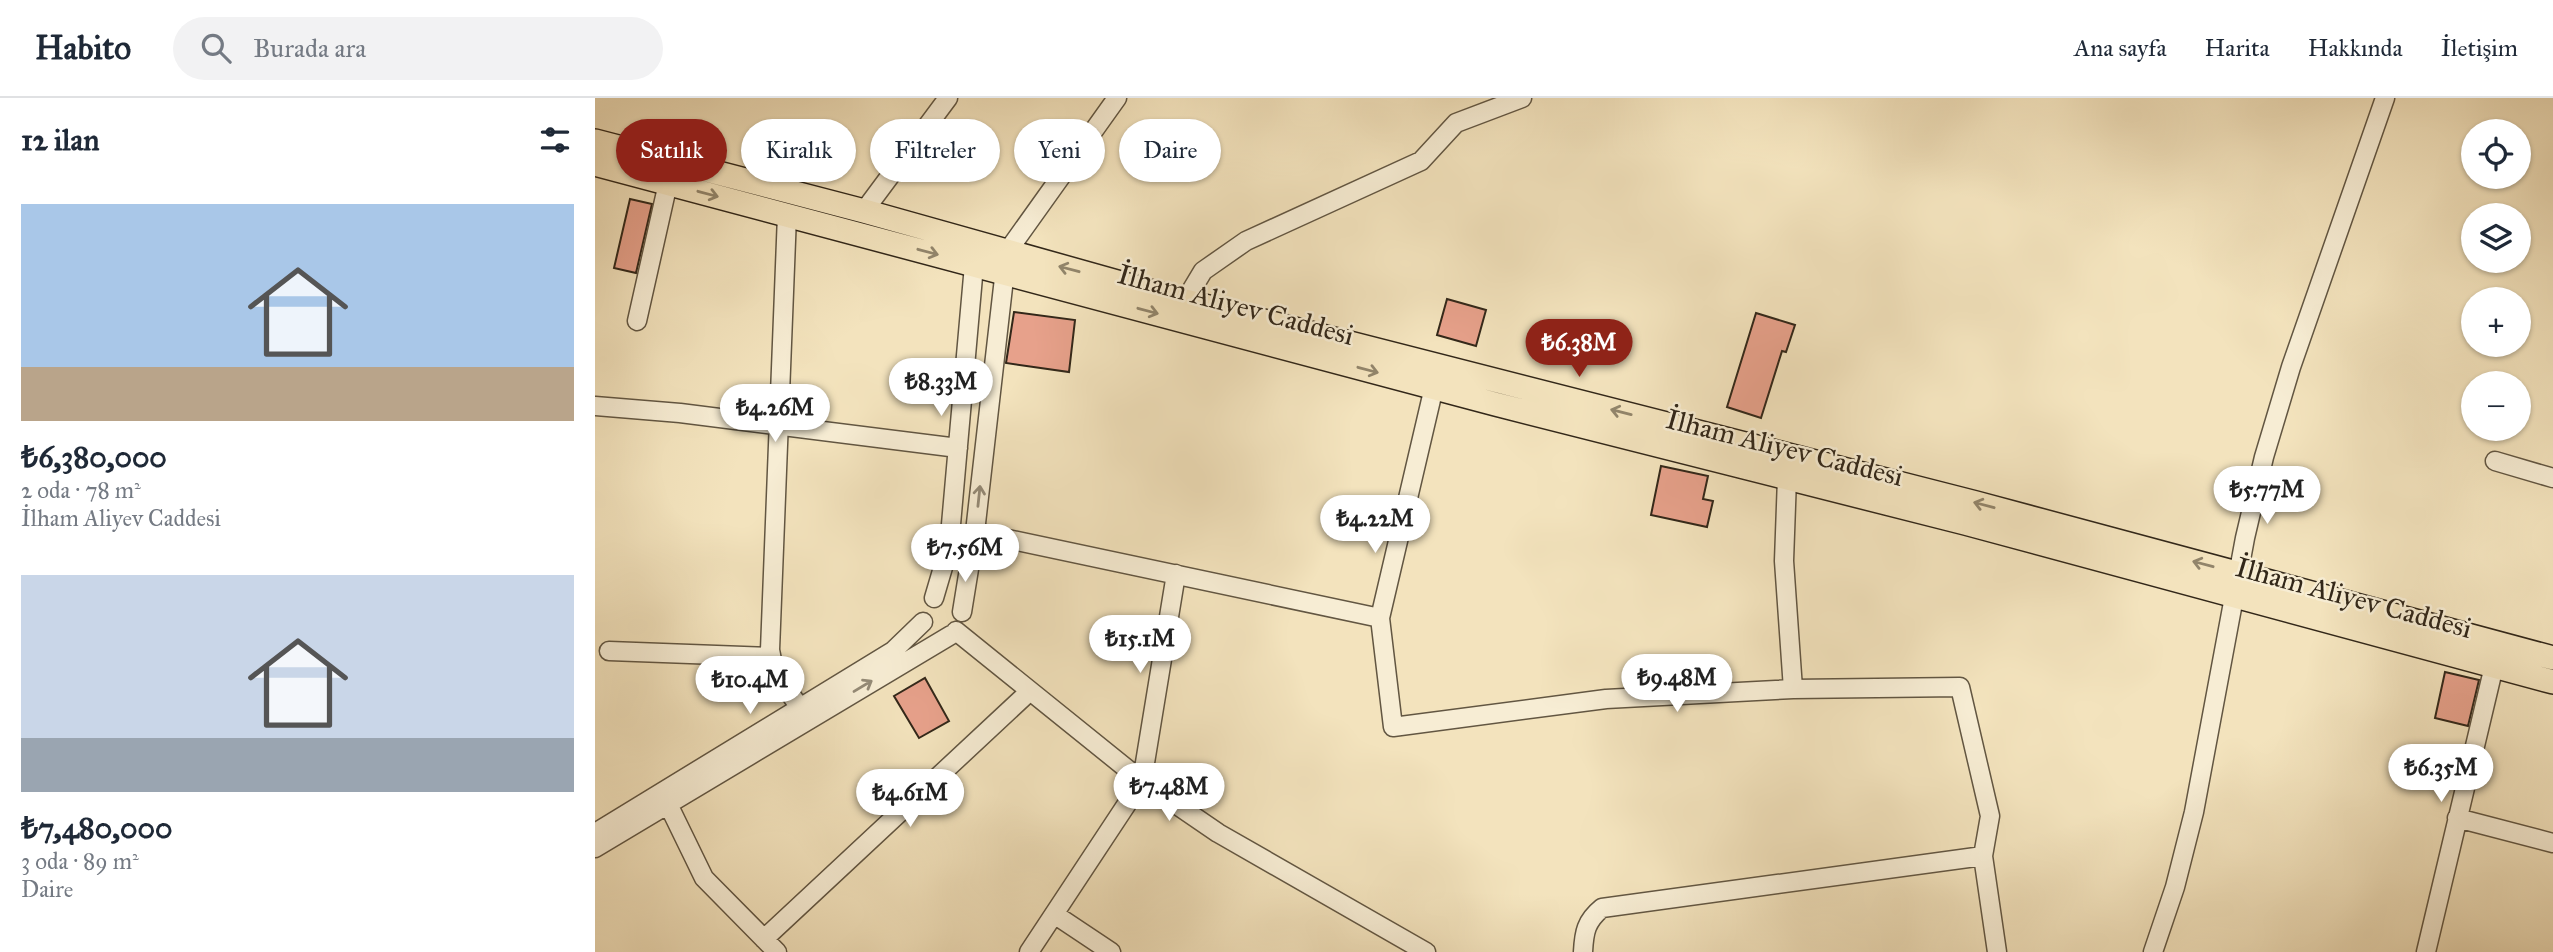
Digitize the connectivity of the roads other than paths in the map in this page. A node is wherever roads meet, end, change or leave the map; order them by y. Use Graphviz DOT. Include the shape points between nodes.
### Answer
graph roads {
  1 [pos="948,98"];
  2 [pos="1117,98"];
  3 [pos="1522,98"];
  4 [pos="2385,98"];
  5 [pos="595,141"];
  6 [pos="595,164"];
  7 [pos="668,183"];
  8 [pos="864,211"];
  9 [pos="787,215"];
  10 [pos="975,254"];
  11 [pos="1005,262"];
  12 [pos="1185,301"];
  13 [pos="637,321"];
  14 [pos="1434,387"];
  15 [pos="595,406"];
  16 [pos="779,426"];
  17 [pos="958,448"];
  18 [pos="2495,461"];
  19 [pos="1787,478"];
  20 [pos="2553,478"];
  21 [pos="975,532"];
  22 [pos="1176,574"];
  23 [pos="2236,584"];
  24 [pos="934,598"];
  25 [pos="963,612"];
  26 [pos="1380,618"];
  27 [pos="923,622"];
  28 [pos="953,633"];
  29 [pos="609,651"];
  30 [pos="771,657"];
  31 [pos="2553,658"];
  32 [pos="2494,666"];
  33 [pos="2553,682"];
  34 [pos="1793,689"];
  35 [pos="1030,691"];
  36 [pos="800,708"];
  37 [pos="1142,781"];
  38 [pos="668,804"];
  39 [pos="2458,818"];
  40 [pos="595,833"];
  41 [pos="2553,843"];
  42 [pos="595,848"];
  43 [pos="1983,856"];
  44 [pos="1054,914"];
  45 [pos="765,946"];
  46 [pos="1029,952"];
  47 [pos="1111,952"];
  48 [pos="1425,952"];
  49 [pos="1583,952"];
  50 [pos="1997,952"];
  51 [pos="2153,952"];
  52 [pos="2425,952"];
  1 -- 8 [label="street"];
  2 -- 11 [label="street"];
  3 -- 12 [label="street" via="1456,123 1421,161 1246,241 1203,271"];
  4 -- 23 [label="street" via="2277,412"];
  5 -- 8 [label="main road, İlham Aliyev Caddesi"];
  6 -- 7 [label="main road, İlham Aliyev Caddesi"];
  7 -- 9 [label="main road, İlham Aliyev Caddesi, one-way"];
  7 -- 13 [label="street"];
  8 -- 10 [label="main road, İlham Aliyev Caddesi"];
  9 -- 10 [label="main road, İlham Aliyev Caddesi, one-way"];
  9 -- 16 [label="street"];
  10 -- 11 [label="main road, İlham Aliyev Caddesi"];
  10 -- 17 [label="street"];
  12 -- 11 [label="main road, İlham Aliyev Caddesi, one-way"];
  11 -- 14 [label="main road, İlham Aliyev Caddesi, one-way"];
  21 -- 11 [label="street, one-way"];
  23 -- 12 [label="main road, İlham Aliyev Caddesi, one-way" via="1976,503"];
  14 -- 19 [label="main road, İlham Aliyev Caddesi"];
  14 -- 26 [label="street"];
  15 -- 16 [label="street"];
  16 -- 17 [label="street"];
  16 -- 30 [label="street"];
  17 -- 24 [label="street" via="949,547"];
  18 -- 20 [label="street"];
  19 -- 23 [label="main road, İlham Aliyev Caddesi"];
  19 -- 34 [label="street" via="1784,561"];
  21 -- 22 [label="street"];
  21 -- 25 [label="street"];
  22 -- 26 [label="street"];
  22 -- 37 [label="street"];
  23 -- 31 [label="main road, İlham Aliyev Caddesi"];
  23 -- 32 [label="main road, İlham Aliyev Caddesi"];
  23 -- 51 [label="street" via="2194,812"];
  24 -- 25 [label="street" via="951,598"];
  24 -- 27 [label="street" via="923,609"];
  25 -- 28 [label="street" via="961,625"];
  26 -- 34 [label="street" via="1392,727 1606,699"];
  27 -- 28 [label="street" via="937,636"];
  27 -- 36 [label="street" via="893,651"];
  28 -- 35 [label="street"];
  38 -- 28 [label="street, one-way"];
  29 -- 30 [label="street"];
  30 -- 36 [label="street"];
  32 -- 33 [label="main road, İlham Aliyev Caddesi"];
  32 -- 39 [label="street"];
  34 -- 43 [label="street" via="1960,687 1990,816"];
  35 -- 37 [label="street"];
  35 -- 45 [label="street"];
  36 -- 40 [label="street"];
  37 -- 44 [label="street"];
  37 -- 48 [label="street" via="1219,833"];
  38 -- 42 [label="street"];
  38 -- 45 [label="street" via="704,878"];
  39 -- 41 [label="street"];
  39 -- 52 [label="street"];
  43 -- 49 [label="street" via="1602,908 1584,929"];
  43 -- 50 [label="street"];
  44 -- 46 [label="street"];
  44 -- 47 [label="street"];
}
